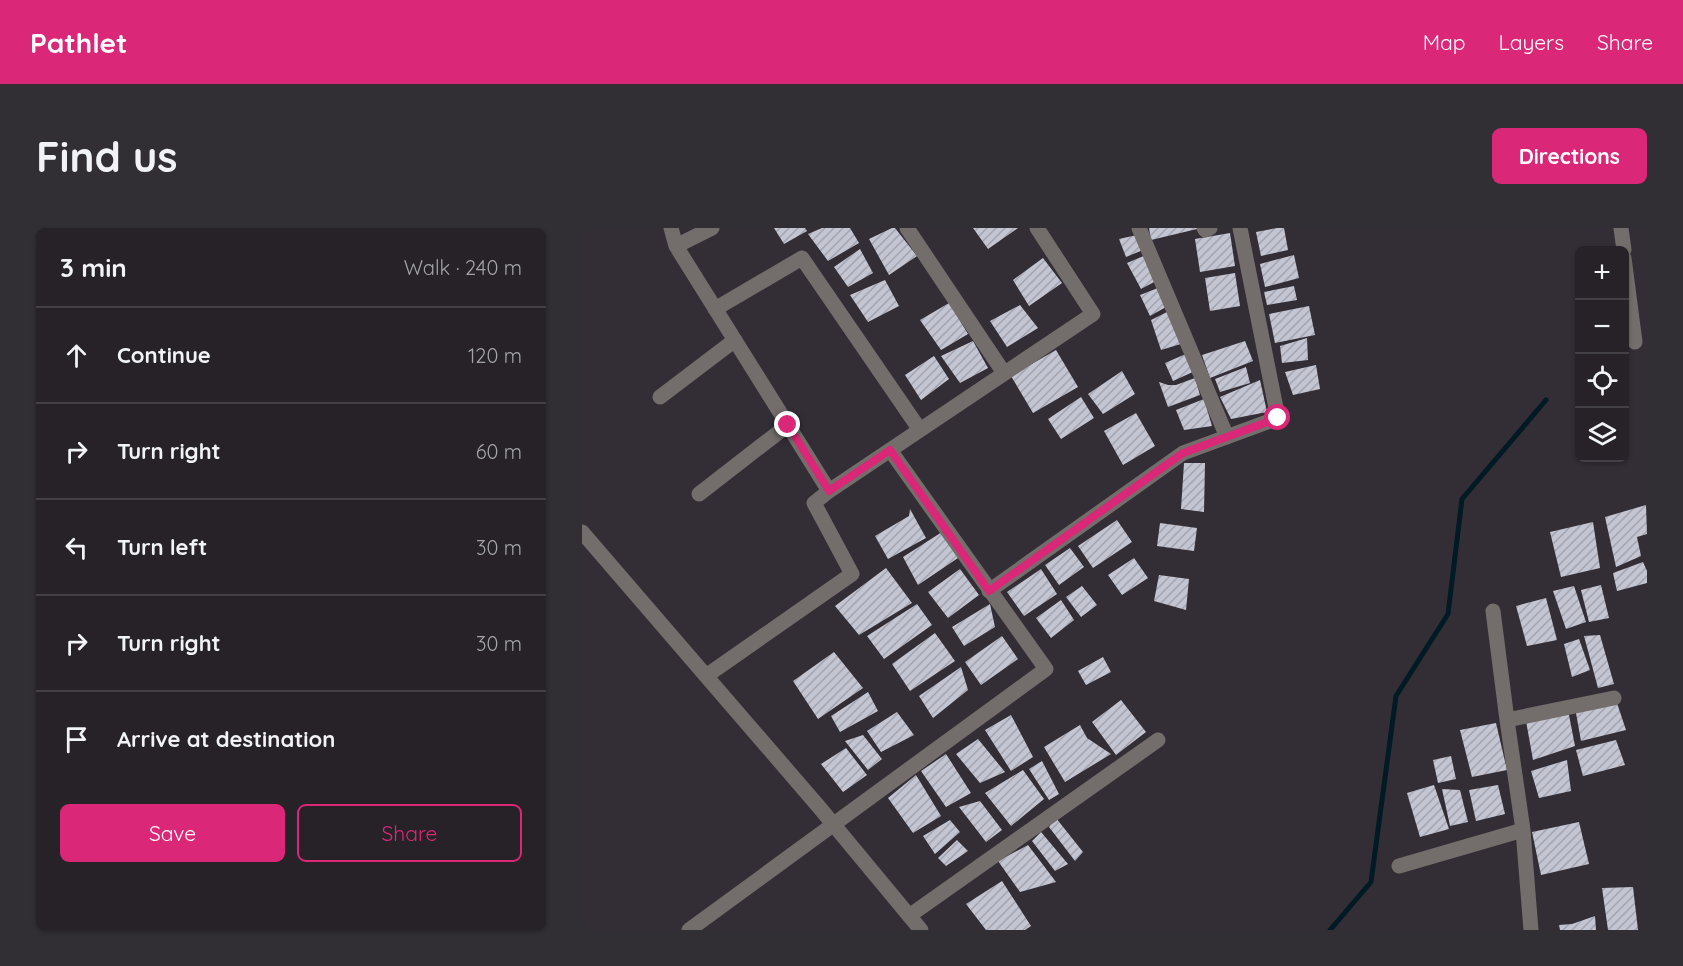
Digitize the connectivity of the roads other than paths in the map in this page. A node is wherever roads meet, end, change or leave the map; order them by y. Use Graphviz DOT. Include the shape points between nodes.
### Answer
graph roads {
  1 [pos="671,228"];
  2 [pos="712,228"];
  3 [pos="907,228"];
  4 [pos="1036,228"];
  5 [pos="1139,228"];
  6 [pos="1204,228"];
  7 [pos="1210,228"];
  8 [pos="1240,228"];
  9 [pos="1621,228"];
  10 [pos="676,246"];
  11 [pos="1623,246"];
  12 [pos="1629,296"];
  13 [pos="715,309"];
  14 [pos="735,340"];
  15 [pos="1635,342"];
  16 [pos="1004,373"];
  17 [pos="660,397"];
  18 [pos="788,425"];
  19 [pos="920,430"];
  20 [pos="1227,437"];
  21 [pos="890,450"];
  22 [pos="829,491"];
  23 [pos="699,494"];
  24 [pos="582,531"];
  25 [pos="989,591"];
  26 [pos="1492,611"];
  27 [pos="706,676"];
  28 [pos="1614,698"];
  29 [pos="1507,720"];
  30 [pos="1158,740"];
  31 [pos="834,825"];
  32 [pos="1523,830"];
  33 [pos="1399,866"];
  34 [pos="909,916"];
  35 [pos="689,930"];
  36 [pos="921,930"];
  37 [pos="1531,930"];
  1 -- 10 [label="street"];
  2 -- 10 [label="street"];
  3 -- 16 [label="street"];
  4 -- 16 [label="street" via="1093,314"];
  5 -- 20 [label="street"];
  6 -- 7 [label="street"];
  8 -- 20 [label="street" via="1278,418"];
  9 -- 11 [label="street"];
  10 -- 13 [label="street"];
  12 -- 15 [label="street"];
  13 -- 14 [label="street"];
  13 -- 19 [label="street" via="802,258"];
  14 -- 17 [label="street"];
  14 -- 18 [label="street"];
  16 -- 19 [label="street"];
  18 -- 22 [label="street"];
  18 -- 23 [label="street"];
  19 -- 21 [label="street"];
  20 -- 25 [label="street" via="1183,453"];
  21 -- 22 [label="street"];
  21 -- 25 [label="street"];
  22 -- 27 [label="street" via="814,503 852,574"];
  24 -- 27 [label="street"];
  25 -- 31 [label="street" via="1046,669"];
  26 -- 29 [label="street"];
  27 -- 31 [label="street"];
  28 -- 29 [label="street"];
  29 -- 32 [label="street"];
  30 -- 34 [label="street"];
  31 -- 34 [label="street"];
  31 -- 35 [label="street"];
  32 -- 33 [label="street"];
  32 -- 37 [label="street"];
  34 -- 36 [label="street"];
}
